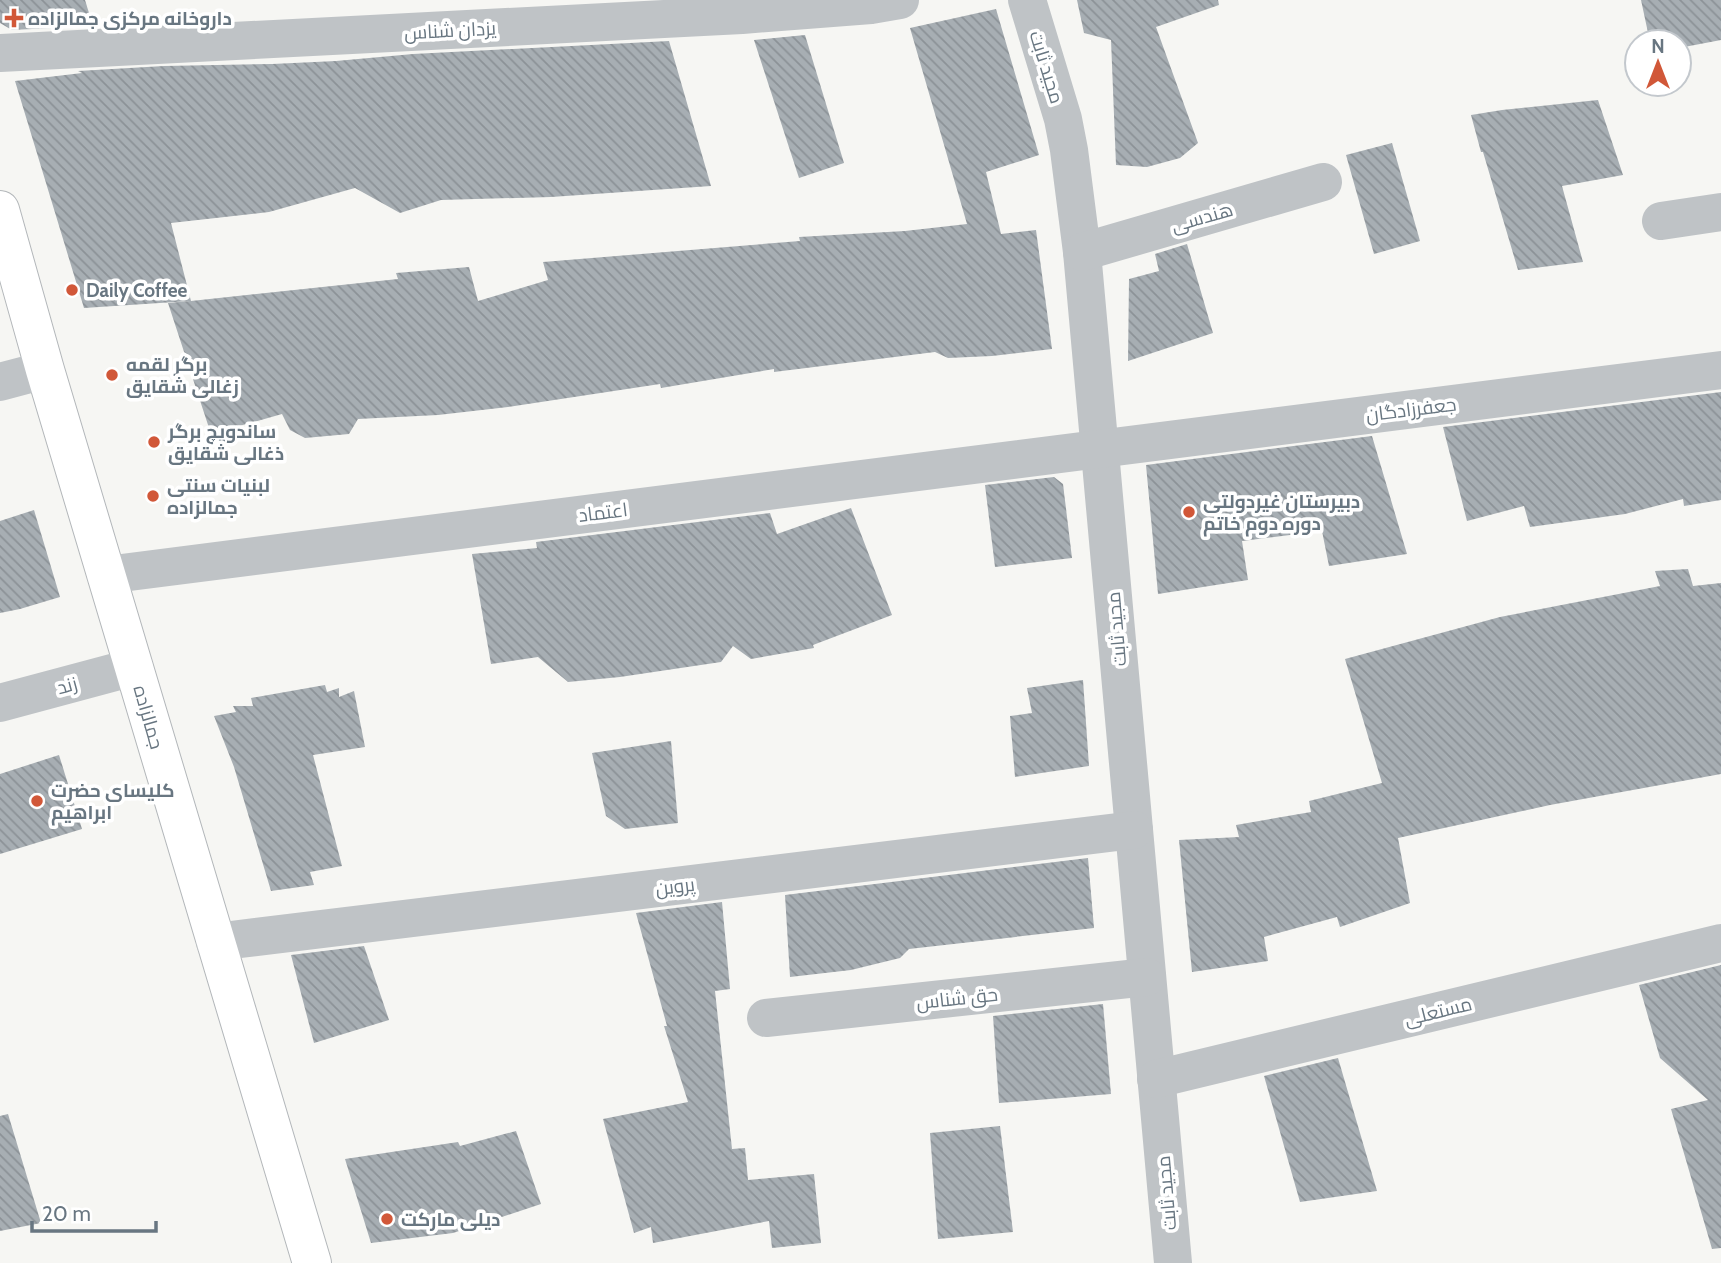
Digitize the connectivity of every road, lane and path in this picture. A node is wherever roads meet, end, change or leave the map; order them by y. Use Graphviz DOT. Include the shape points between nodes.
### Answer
graph roads {
  1 [pos="900,0"];
  2 [pos="1027,0"];
  3 [pos="0,53"];
  4 [pos="1323,182"];
  5 [pos="0,210"];
  6 [pos="1721,212"];
  7 [pos="1661,221"];
  8 [pos="1082,252"];
  9 [pos="45,370"];
  10 [pos="1721,370"];
  11 [pos="0,382"];
  12 [pos="1101,449"];
  13 [pos="106,575"];
  14 [pos="134,667"];
  15 [pos="0,703"];
  16 [pos="1134,830"];
  17 [pos="215,942"];
  18 [pos="1721,943"];
  19 [pos="1147,977"];
  20 [pos="766,1018"];
  21 [pos="1156,1079"];
  22 [pos="312,1263"];
  23 [pos="1173,1263"];
  1 -- 3 [label="street, یزدان شناس" via="741,15"];
  2 -- 8 [label="street, مجید ثابت" via="1063,119"];
  4 -- 8 [label="street, هندسی"];
  5 -- 9 [label="main road, جمالزاده"];
  6 -- 7 [label="street"];
  8 -- 12 [label="street, مجید ثابت"];
  9 -- 11 [label="street"];
  9 -- 13 [label="main road, جمالزاده"];
  10 -- 12 [label="street, جعفرزادگان"];
  12 -- 13 [label="street, اعتماد"];
  12 -- 16 [label="street, مجید ثابت"];
  13 -- 14 [label="main road, جمالزاده"];
  14 -- 15 [label="street, زند"];
  14 -- 17 [label="main road, جمالزاده"];
  16 -- 17 [label="street, پروین"];
  16 -- 19 [label="street, مجید ثابت"];
  17 -- 22 [label="main road, جمالزاده"];
  18 -- 21 [label="street, مستعلی"];
  19 -- 20 [label="street, حق شناس"];
  19 -- 21 [label="street, مجید ثابت"];
  21 -- 23 [label="street, مجید ثابت"];
}
